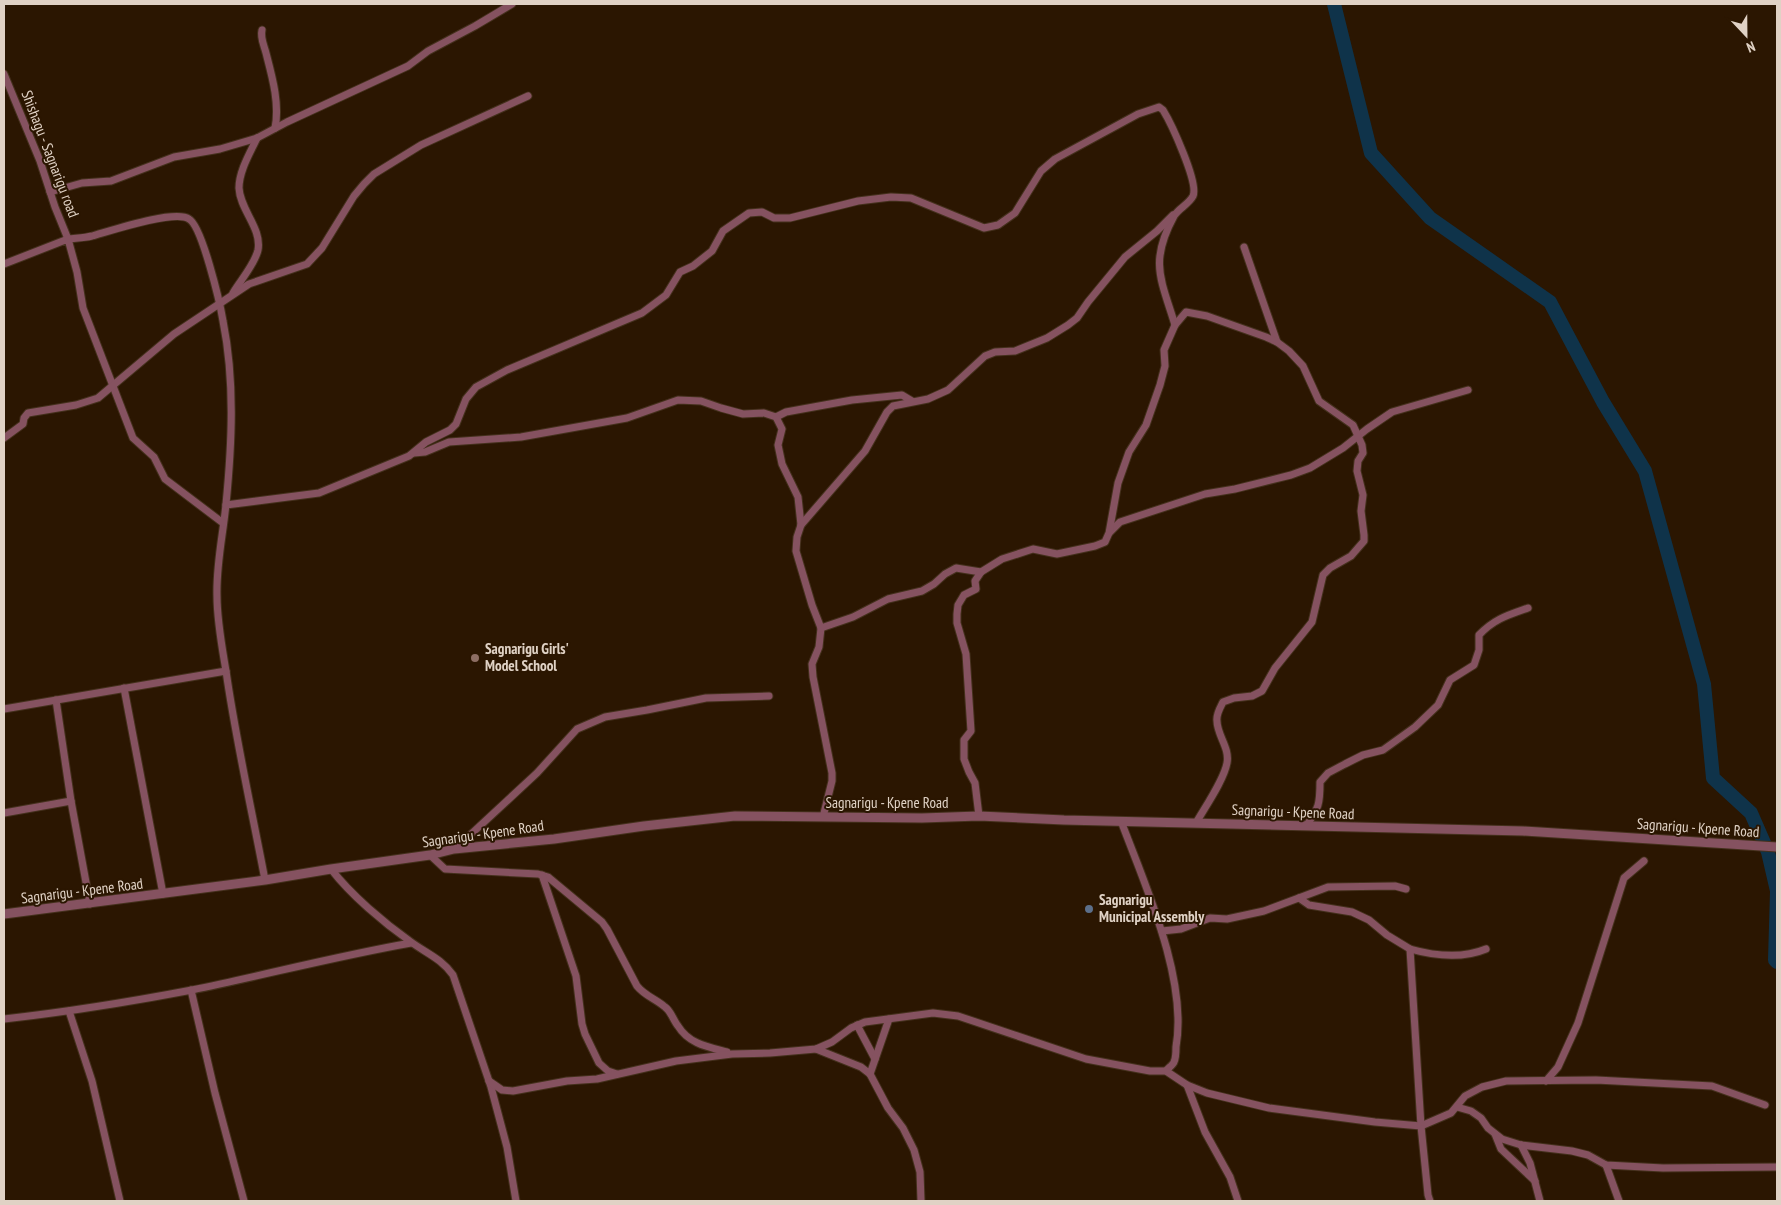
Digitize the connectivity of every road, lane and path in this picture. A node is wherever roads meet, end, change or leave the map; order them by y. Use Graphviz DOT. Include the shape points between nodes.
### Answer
graph roads {
  1 [pos="512,4"];
  2 [pos="262,30"];
  3 [pos="4,74"];
  4 [pos="528,96"];
  5 [pos="274,128"];
  6 [pos="258,138"];
  7 [pos="50,192"];
  8 [pos="1176,213"];
  9 [pos="68,239"];
  10 [pos="1244,247"];
  11 [pos="4,264"];
  12 [pos="232,294"];
  13 [pos="220,303"];
  14 [pos="1175,325"];
  15 [pos="1277,342"];
  16 [pos="112,386"];
  17 [pos="1468,390"];
  18 [pos="912,401"];
  19 [pos="776,417"];
  20 [pos="1359,436"];
  21 [pos="4,438"];
  22 [pos="413,453"];
  23 [pos="226,505"];
  24 [pos="223,523"];
  25 [pos="801,525"];
  26 [pos="1110,533"];
  27 [pos="981,572"];
  28 [pos="1528,608"];
  29 [pos="821,628"];
  30 [pos="226,671"];
  31 [pos="124,688"];
  32 [pos="769,696"];
  33 [pos="56,700"];
  34 [pos="4,709"];
  35 [pos="71,800"];
  36 [pos="4,813"];
  37 [pos="979,816"];
  38 [pos="823,817"];
  39 [pos="1121,821"];
  40 [pos="1196,823"];
  41 [pos="1306,826"];
  42 [pos="1774,846"];
  43 [pos="454,850"];
  44 [pos="430,855"];
  45 [pos="1644,861"];
  46 [pos="331,869"];
  47 [pos="542,875"];
  48 [pos="265,880"];
  49 [pos="1406,889"];
  50 [pos="163,894"];
  51 [pos="1299,898"];
  52 [pos="90,904"];
  53 [pos="4,914"];
  54 [pos="1162,932"];
  55 [pos="411,942"];
  56 [pos="1410,949"];
  57 [pos="1486,949"];
  58 [pos="191,990"];
  59 [pos="69,1011"];
  60 [pos="4,1019"];
  61 [pos="889,1019"];
  62 [pos="857,1025"];
  63 [pos="816,1050"];
  64 [pos="732,1054"];
  65 [pos="875,1059"];
  66 [pos="1166,1071"];
  67 [pos="617,1074"];
  68 [pos="870,1074"];
  69 [pos="489,1081"];
  70 [pos="1546,1081"];
  71 [pos="1187,1085"];
  72 [pos="1764,1105"];
  73 [pos="1458,1106"];
  74 [pos="1421,1126"];
  75 [pos="1495,1134"];
  76 [pos="1521,1145"];
  77 [pos="1606,1165"];
  78 [pos="1777,1167"];
  79 [pos="1536,1181"];
  80 [pos="1429,1199"];
  81 [pos="120,1201"];
  82 [pos="244,1201"];
  83 [pos="516,1201"];
  84 [pos="921,1201"];
  85 [pos="1238,1201"];
  86 [pos="1540,1201"];
  87 [pos="1619,1201"];
  1 -- 5 [label="street" via="428,51 408,66"];
  2 -- 5 [label="street" via="277,114"];
  3 -- 7 [label="street, Shishagu - Sagnarigu road"];
  4 -- 12 [label="street" via="398,158 364,184 322,248 307,264 249,284"];
  5 -- 6 [label="street"];
  6 -- 7 [label="street" via="174,157 111,181 82,183"];
  6 -- 12 [label="street" via="247,157 239,189 258,239 258,249"];
  7 -- 9 [label="street, Shishagu - Sagnarigu road"];
  8 -- 14 [label="street" via="1158,260"];
  8 -- 18 [label="street" via="1125,257 1068,325 1015,351 985,356 948,390 928,399"];
  8 -- 22 [label="street" via="1192,196 1194,187 1178,139 1159,107 1138,114 1055,159 1040,171 1015,213 998,225 984,228 911,198 858,201 790,218 749,212 723,231 712,250 680,272 666,295 642,313 507,370 476,387 466,399 456,424"];
  9 -- 11 [label="street"];
  9 -- 13 [label="street, Shishagu - Sagnarigu road" via="184,216 196,228"];
  9 -- 16 [label="street" via="83,308"];
  10 -- 15 [label="street"];
  12 -- 13 [label="street"];
  13 -- 16 [label="street" via="174,334"];
  13 -- 23 [label="street" via="231,376"];
  14 -- 15 [label="street" via="1186,312 1194,312"];
  14 -- 26 [label="street" via="1164,350 1165,366 1146,426 1129,452 1118,483"];
  15 -- 20 [label="street" via="1299,360 1319,401 1353,425"];
  16 -- 21 [label="street" via="98,398 28,413 23,424"];
  16 -- 24 [label="street" via="133,438 154,457 165,479"];
  17 -- 20 [label="street" via="1392,412"];
  18 -- 19 [label="street" via="902,395 852,400 786,412"];
  18 -- 25 [label="street" via="893,406 887,412 865,451"];
  19 -- 22 [label="street" via="743,414 701,401 678,400 627,418 521,437 449,442"];
  19 -- 25 [label="street" via="782,429 778,445 782,464 798,497"];
  20 -- 26 [label="street" via="1310,468 1235,490 1205,494 1120,522"];
  20 -- 40 [label="street" via="1363,453 1357,471 1364,495 1361,511 1364,541 1351,556 1323,575 1312,622 1275,668 1262,690 1252,696 1223,702 1216,723 1226,749 1227,763"];
  22 -- 23 [label="street" via="319,493"];
  23 -- 24 [label="street"];
  24 -- 30 [label="street" via="218,550 217,595"];
  25 -- 29 [label="street" via="796,551"];
  26 -- 27 [label="street" via="1104,542 1095,546 1057,554 1033,549"];
  27 -- 29 [label="street" via="956,568 922,591 888,599 860,615"];
  27 -- 37 [label="street" via="975,581 976,589 964,595 958,605 957,623 966,654 971,730 964,740 964,759 975,783"];
  28 -- 41 [label="street" via="1489,624 1479,635 1474,665 1450,680 1438,706 1429,716 1383,750 1363,755 1328,774 1320,782 1317,811"];
  29 -- 38 [label="street" via="819,647 812,664 832,773"];
  30 -- 31 [label="street"];
  30 -- 48 [label="street"];
  31 -- 33 [label="street"];
  31 -- 50 [label="street"];
  32 -- 43 [label="street" via="706,698 605,717 577,729 537,773"];
  33 -- 34 [label="street"];
  33 -- 35 [label="street"];
  35 -- 36 [label="street"];
  35 -- 52 [label="street"];
  37 -- 38 [label="street, Sagnarigu - Kpene Road"];
  37 -- 39 [label="street, Sagnarigu - Kpene Road"];
  38 -- 43 [label="street, Sagnarigu - Kpene Road" via="735,816"];
  39 -- 40 [label="street, Sagnarigu - Kpene Road"];
  39 -- 54 [label="street"];
  40 -- 41 [label="street, Sagnarigu - Kpene Road"];
  41 -- 42 [label="street, Sagnarigu - Kpene Road" via="1524,832"];
  43 -- 44 [label="street, Sagnarigu - Kpene Road"];
  44 -- 46 [label="street, Sagnarigu - Kpene Road"];
  44 -- 47 [label="street" via="444,869"];
  45 -- 70 [label="street" via="1624,878 1578,1022 1558,1067"];
  46 -- 48 [label="street, Sagnarigu - Kpene Road"];
  46 -- 55 [label="street" via="357,898"];
  47 -- 64 [label="street" via="602,922 637,986 643,994 666,1007 687,1037 697,1044"];
  47 -- 67 [label="street" via="576,976 585,1034 599,1063"];
  48 -- 50 [label="street, Sagnarigu - Kpene Road"];
  49 -- 51 [label="street" via="1387,886 1328,887"];
  50 -- 52 [label="street, Sagnarigu - Kpene Road"];
  51 -- 54 [label="street" via="1264,911 1210,918"];
  51 -- 56 [label="street" via="1309,905 1352,912"];
  52 -- 53 [label="street, Sagnarigu - Kpene Road"];
  54 -- 66 [label="street" via="1178,1016 1174,1062"];
  55 -- 58 [label="street"];
  55 -- 69 [label="street" via="443,962 453,975"];
  56 -- 57 [label="street" via="1437,956 1474,954"];
  56 -- 74 [label="street"];
  58 -- 59 [label="street"];
  58 -- 82 [label="street"];
  59 -- 60 [label="street"];
  59 -- 81 [label="street" via="92,1081"];
  61 -- 62 [label="street"];
  61 -- 65 [label="street"];
  61 -- 66 [label="street" via="933,1013 958,1016 1086,1059"];
  62 -- 63 [label="street"];
  62 -- 65 [label="street"];
  63 -- 64 [label="street"];
  63 -- 68 [label="street" via="861,1067"];
  64 -- 67 [label="street" via="676,1060"];
  65 -- 68 [label="street"];
  66 -- 71 [label="street"];
  67 -- 69 [label="street" via="513,1091 502,1090"];
  68 -- 84 [label="street" via="914,1150 920,1172"];
  69 -- 83 [label="street" via="507,1147"];
  70 -- 72 [label="street" via="1596,1080 1712,1086"];
  70 -- 73 [label="street" via="1506,1081 1482,1087 1465,1096"];
  71 -- 74 [label="street" via="1269,1108"];
  71 -- 85 [label="street"];
  73 -- 74 [label="street" via="1451,1114"];
  73 -- 75 [label="street" via="1481,1118"];
  74 -- 80 [label="street"];
  75 -- 76 [label="street"];
  75 -- 79 [label="street" via="1501,1149"];
  76 -- 77 [label="street" via="1572,1151"];
  76 -- 79 [label="street"];
  77 -- 78 [label="street"];
  77 -- 87 [label="street"];
  79 -- 86 [label="street"];
}
